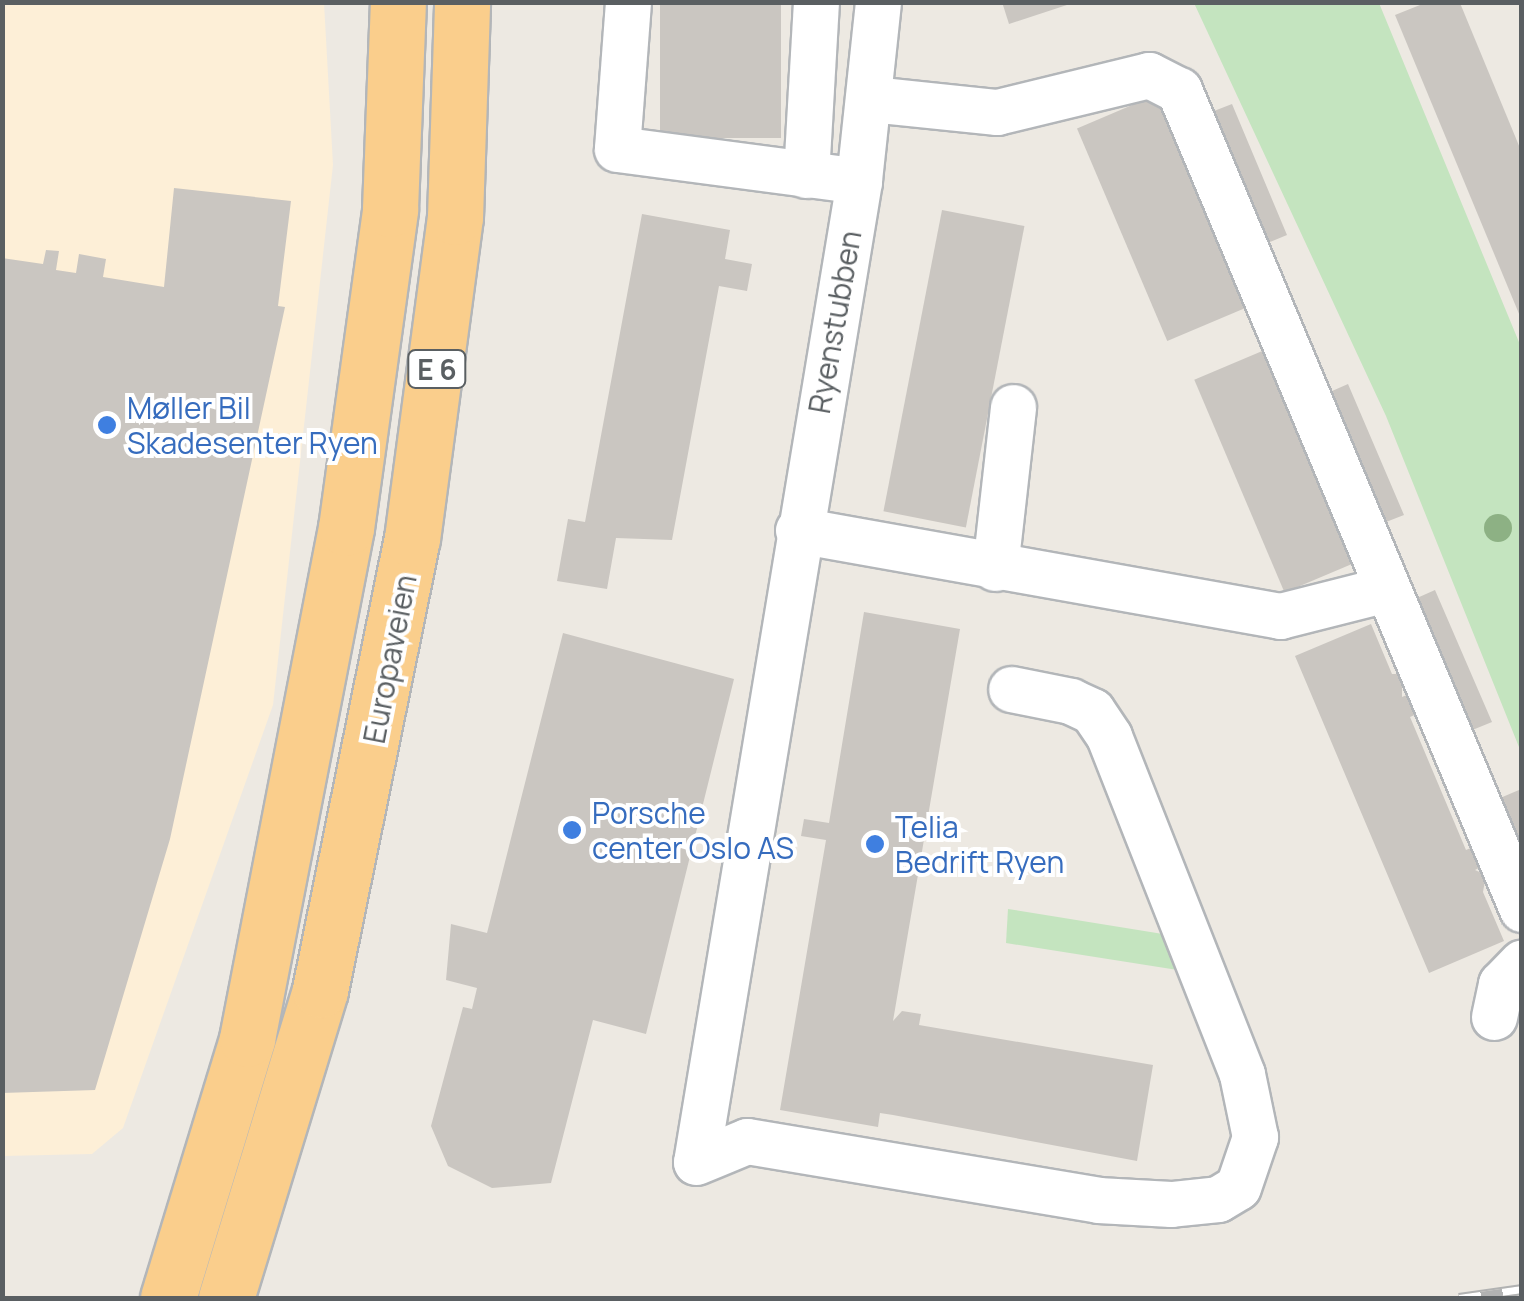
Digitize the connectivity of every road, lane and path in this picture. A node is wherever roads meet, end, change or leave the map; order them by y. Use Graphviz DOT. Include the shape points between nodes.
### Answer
graph roads {
  1 [pos="398,2"];
  2 [pos="462,2"];
  3 [pos="628,2"];
  4 [pos="816,2"];
  5 [pos="878,2"];
  6 [pos="871,98"];
  7 [pos="806,176"];
  8 [pos="859,181"];
  9 [pos="1014,407"];
  10 [pos="798,530"];
  11 [pos="994,568"];
  12 [pos="1387,589"];
  13 [pos="1011,689"];
  14 [pos="1522,908"];
  15 [pos="1522,962"];
  16 [pos="1494,1017"];
  17 [pos="168,1298"];
  18 [pos="226,1298"];
  1 -- 17 [label="highway, E 6" via="390,209 346,528 246,1039"];
  2 -- 18 [label="highway, Europaveien / E 6" via="455,218 412,539 320,990"];
  3 -- 7 [label="street" via="617,149"];
  4 -- 7 [label="street"];
  5 -- 6 [label="street, Ryenstubben"];
  6 -- 8 [label="street, Ryenstubben"];
  6 -- 12 [label="street" via="997,112 1134,77 1168,78 1191,114"];
  7 -- 8 [label="street"];
  8 -- 10 [label="street, Ryenstubben"];
  9 -- 11 [label="street"];
  10 -- 11 [label="street"];
  10 -- 13 [label="street, Ryenstubben" via="696,1162 747,1141 1098,1200 1218,1199 1244,1177 1254,1120 1109,736 1092,711"];
  11 -- 12 [label="street" via="1280,616"];
  12 -- 14 [label="street"];
  15 -- 16 [label="street" via="1500,984"];
}
